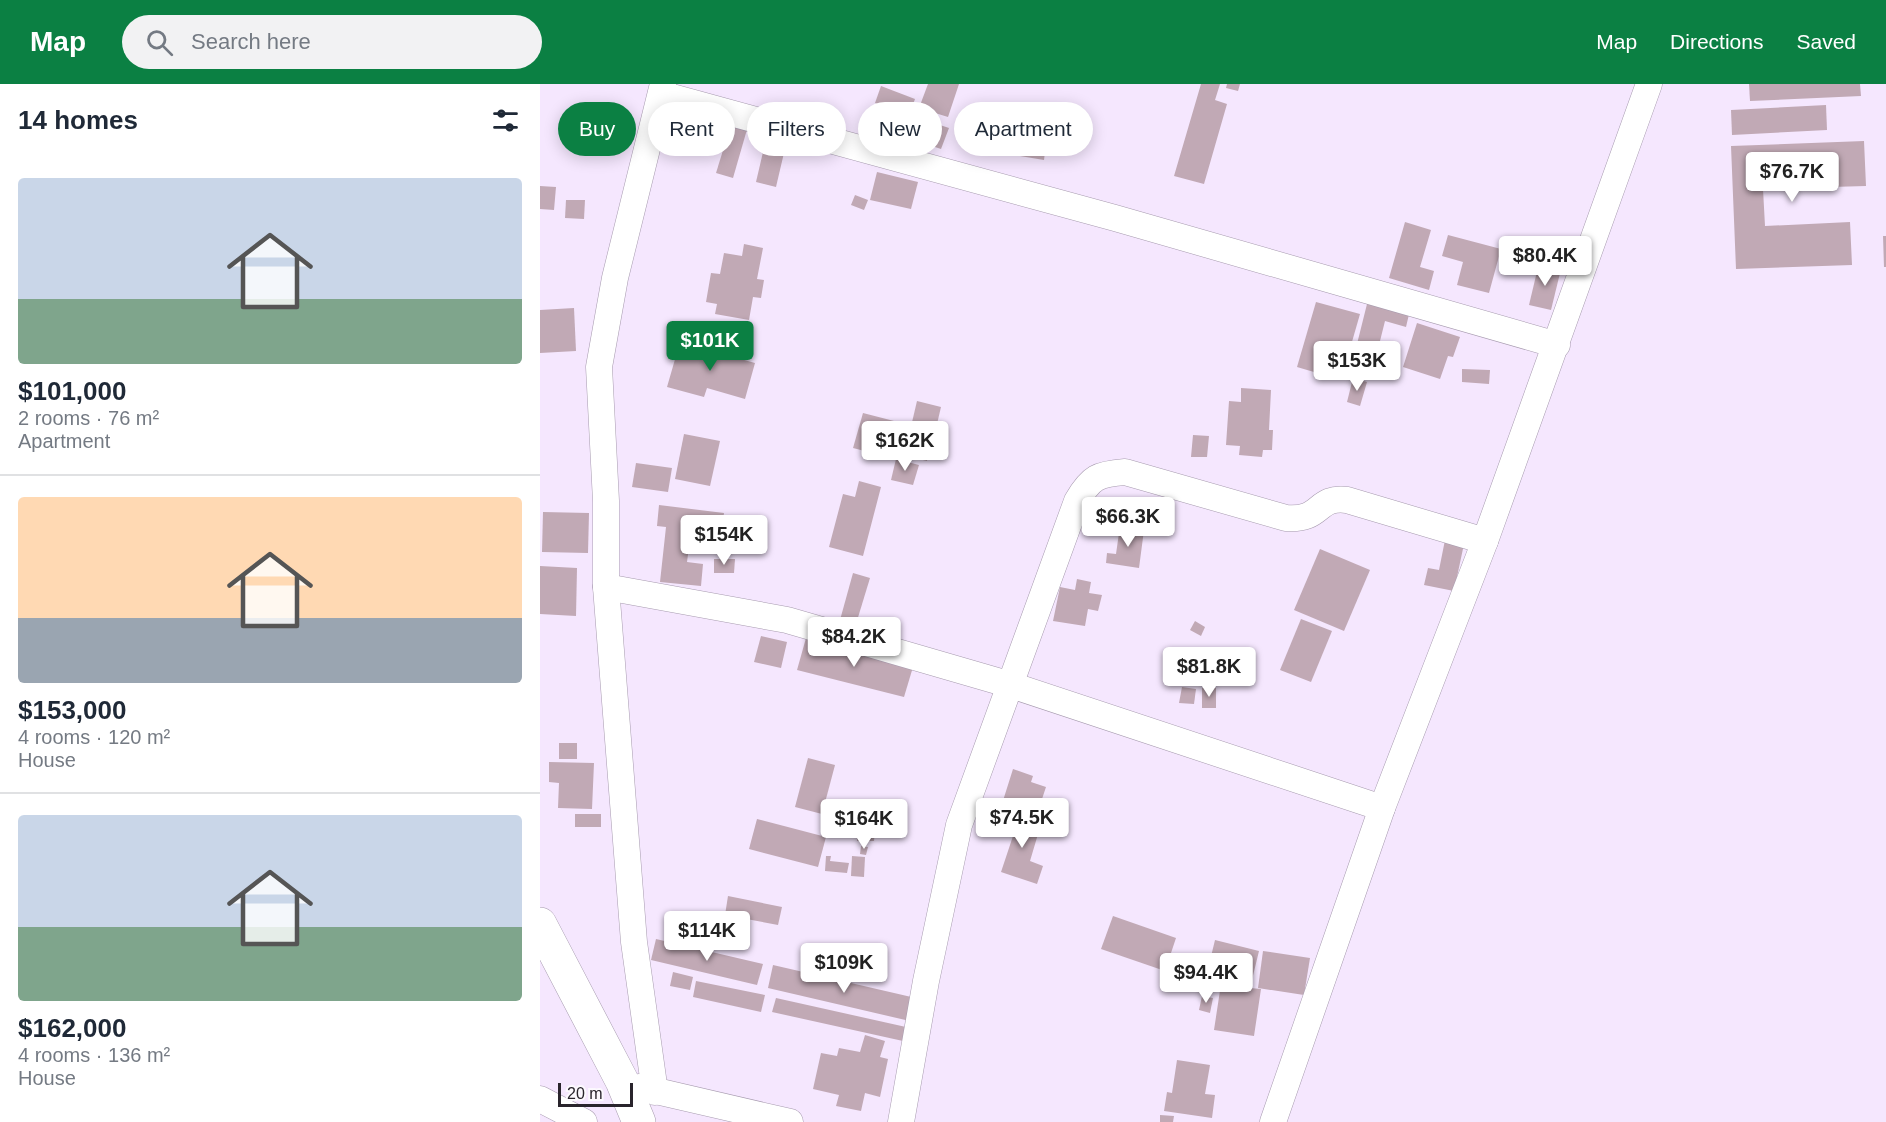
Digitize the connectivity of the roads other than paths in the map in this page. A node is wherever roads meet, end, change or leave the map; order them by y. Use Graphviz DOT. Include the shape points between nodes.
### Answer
graph roads {
  1 [pos="1648,84"];
  2 [pos="662,89"];
  3 [pos="1557,345"];
  4 [pos="1485,541"];
  5 [pos="606,587"];
  6 [pos="1011,685"];
  7 [pos="1382,808"];
  8 [pos="540,924"];
  9 [pos="622,1081"];
  10 [pos="655,1092"];
  11 [pos="540,1099"];
  12 [pos="584,1122"];
  13 [pos="639,1122"];
  14 [pos="790,1122"];
  15 [pos="901,1122"];
  16 [pos="1273,1122"];
  1 -- 3 [label="street"];
  2 -- 3 [label="street"];
  2 -- 5 [label="street" via="615,278 598,367 606,501"];
  3 -- 4 [label="street"];
  4 -- 6 [label="street" via="1347,500 1326,501 1303,519 1286,518 1125,472 1102,473 1087,485 1077,501"];
  4 -- 7 [label="street"];
  5 -- 6 [label="street" via="787,620"];
  5 -- 10 [label="street" via="634,942"];
  6 -- 7 [label="street"];
  6 -- 15 [label="street" via="959,825"];
  7 -- 16 [label="street"];
  8 -- 9 [label="street"];
  9 -- 10 [label="street"];
  9 -- 13 [label="street"];
  10 -- 14 [label="street"];
  11 -- 12 [label="street"];
}
